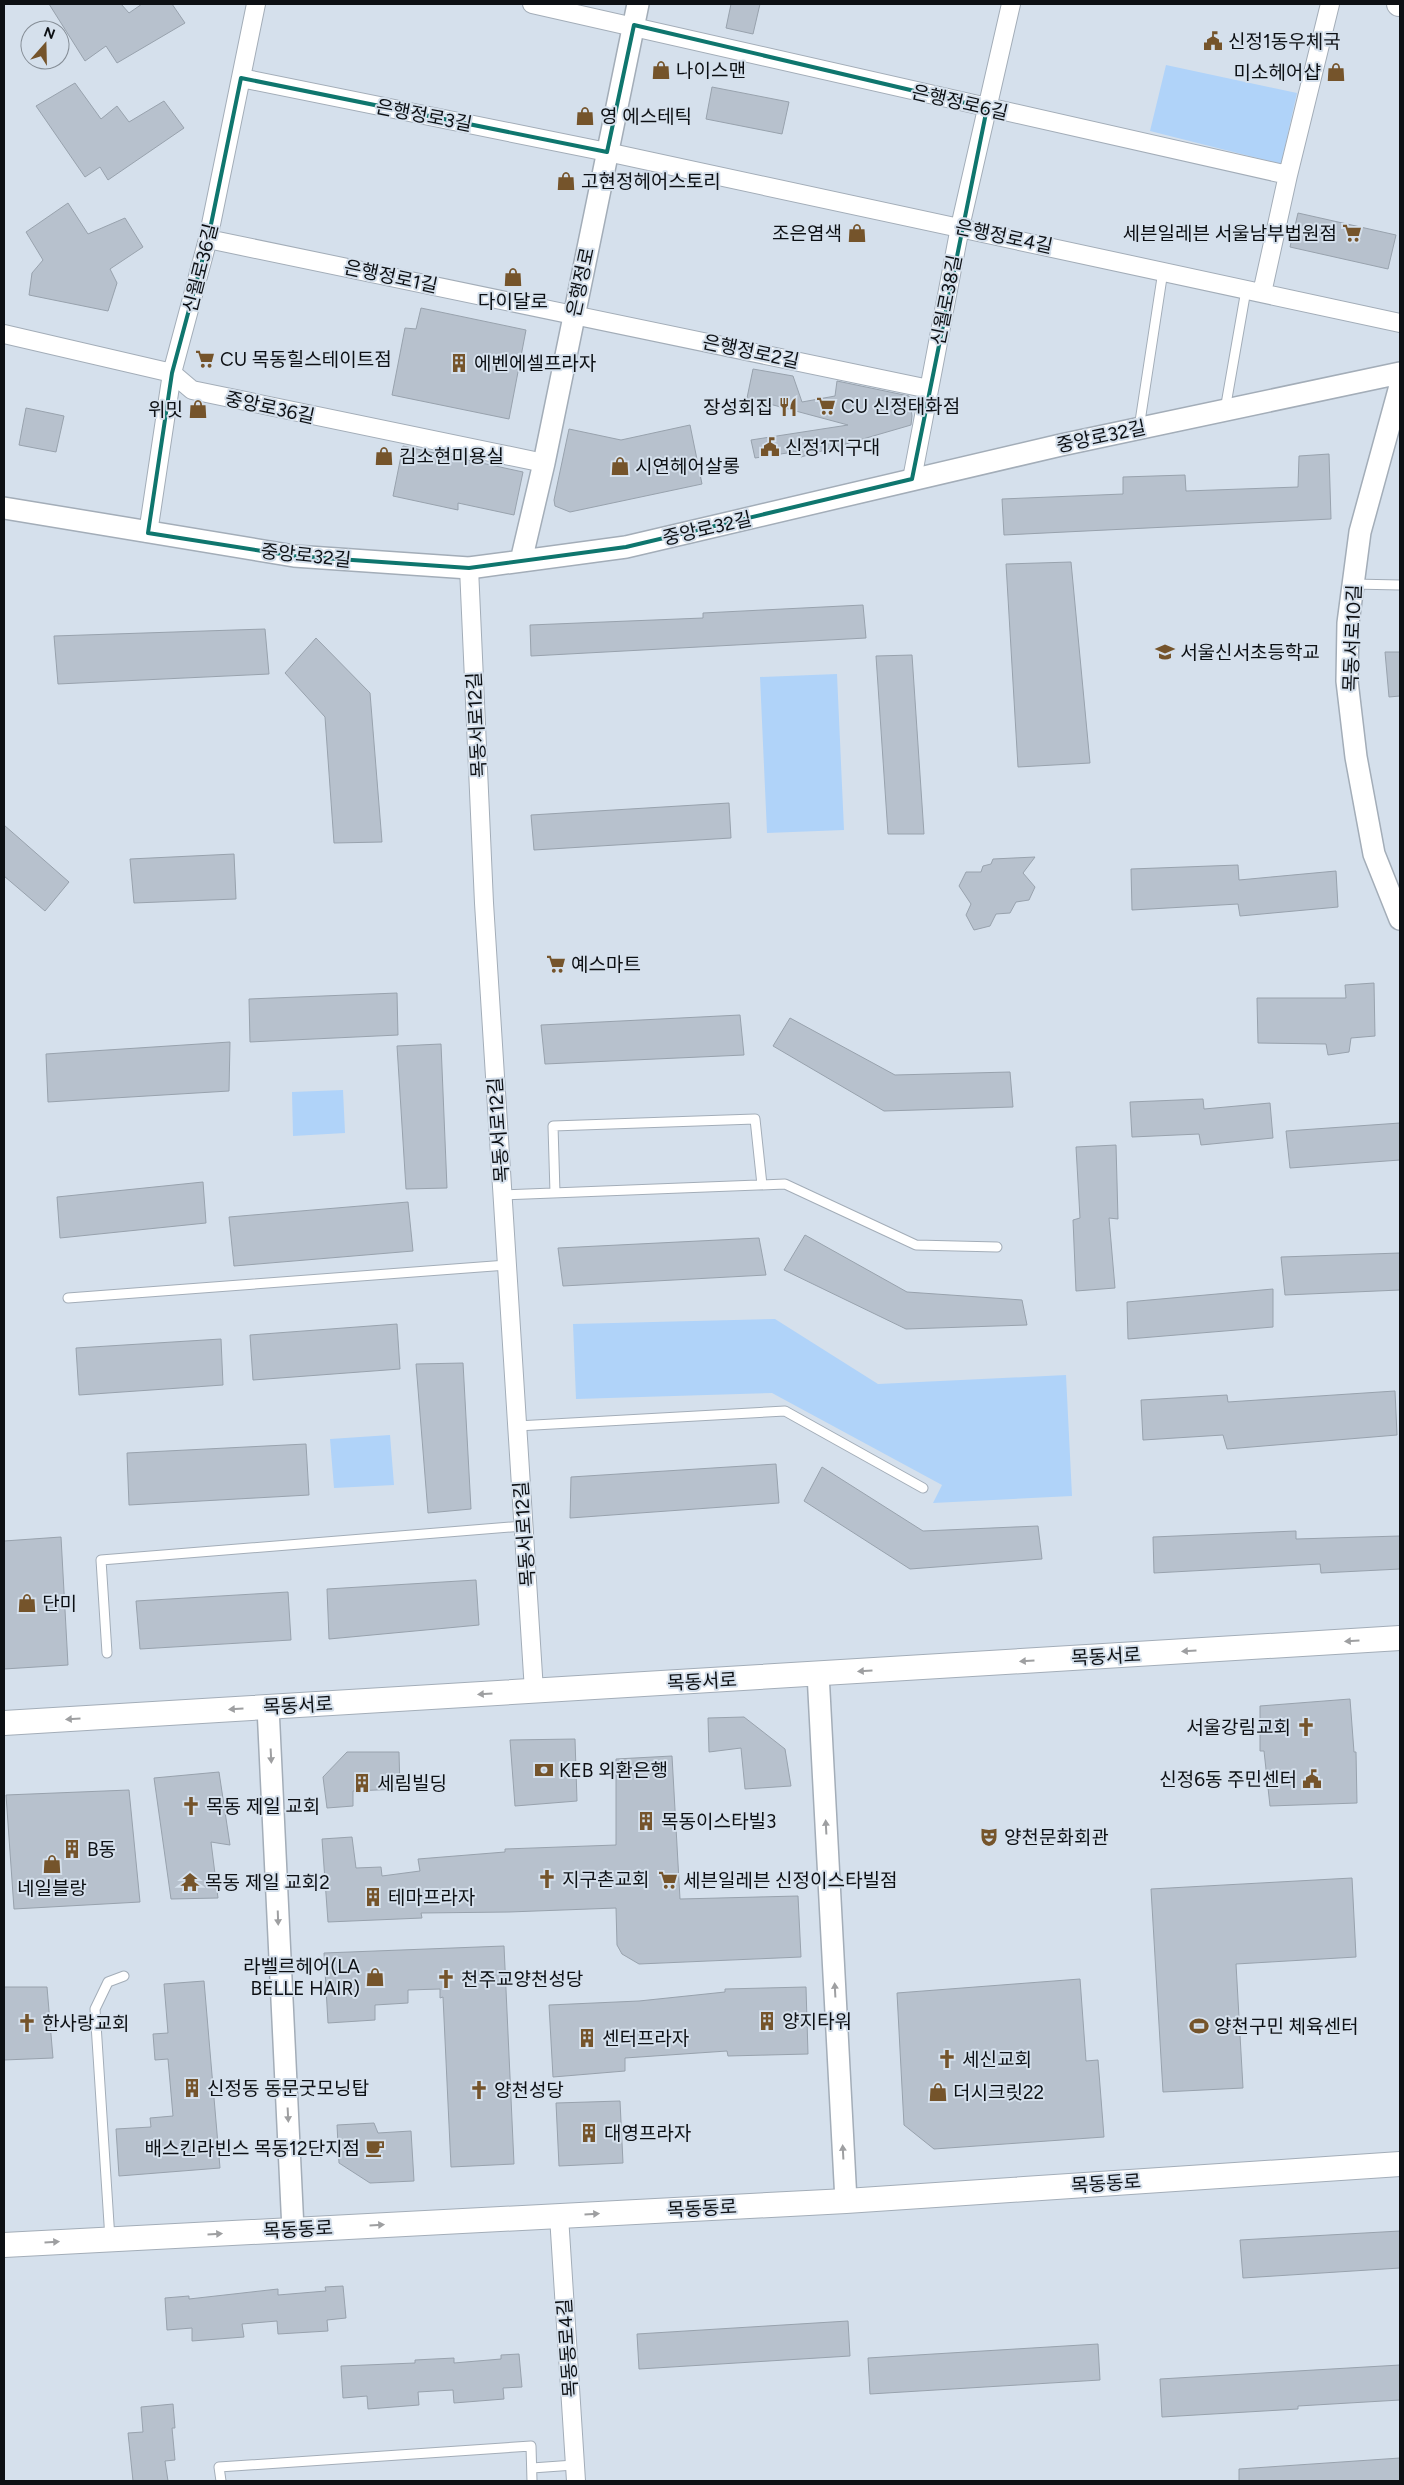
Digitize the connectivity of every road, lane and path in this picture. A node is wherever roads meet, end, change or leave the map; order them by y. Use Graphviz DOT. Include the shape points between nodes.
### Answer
graph roads {
  1 [pos="256,4"];
  2 [pos="532,4"];
  3 [pos="638,4"];
  4 [pos="1011,4"];
  5 [pos="1330,4"];
  6 [pos="634,25"];
  7 [pos="241,78"];
  8 [pos="988,108"];
  9 [pos="607,152"];
  10 [pos="1288,175"];
  11 [pos="960,227"];
  12 [pos="208,239"];
  13 [pos="1163,271"];
  14 [pos="1254,291"];
  15 [pos="573,313"];
  16 [pos="1400,323"];
  17 [pos="4,334"];
  18 [pos="172,373"];
  19 [pos="1400,373"];
  20 [pos="1400,386"];
  21 [pos="929,388"];
  22 [pos="1225,410"];
  23 [pos="1139,428"];
  24 [pos="544,463"];
  25 [pos="912,479"];
  26 [pos="4,508"];
  27 [pos="148,534"];
  28 [pos="521,561"];
  29 [pos="469,568"];
  30 [pos="1353,584"];
  31 [pos="1400,585"];
  32 [pos="1400,919"];
  33 [pos="762,1185"];
  34 [pos="555,1193"];
  35 [pos="502,1195"];
  36 [pos="997,1247"];
  37 [pos="507,1265"];
  38 [pos="68,1298"];
  39 [pos="517,1426"];
  40 [pos="922,1488"];
  41 [pos="523,1526"];
  42 [pos="1400,1638"];
  43 [pos="107,1653"];
  44 [pos="818,1674"];
  45 [pos="534,1691"];
  46 [pos="268,1707"];
  47 [pos="4,1723"];
  48 [pos="124,1976"];
  49 [pos="1400,2164"];
  50 [pos="846,2201"];
  51 [pos="559,2216"];
  52 [pos="293,2230"];
  53 [pos="110,2239"];
  54 [pos="4,2245"];
  55 [pos="532,2468"];
  56 [pos="575,2473"];
  57 [pos="221,2481"];
  58 [pos="532,2481"];
  1 -- 7 [label="street, 신월로36길"];
  2 -- 6 [label="street, 은행정로6길"];
  3 -- 6 [label="street, 은행정로"];
  4 -- 8 [label="street, 신월로38길"];
  5 -- 10 [label="street"];
  6 -- 8 [label="street, 은행정로6길"];
  6 -- 9 [label="street, 은행정로"];
  7 -- 9 [label="street, 은행정로3길"];
  7 -- 12 [label="street, 신월로36길"];
  8 -- 10 [label="street, 은행정로6길"];
  8 -- 11 [label="street, 신월로38길"];
  9 -- 11 [label="street, 은행정로4길"];
  9 -- 15 [label="street, 은행정로"];
  10 -- 14 [label="street"];
  11 -- 13 [label="street, 은행정로4길"];
  11 -- 21 [label="street, 신월로38길"];
  12 -- 15 [label="street, 은행정로1길"];
  12 -- 18 [label="street, 신월로36길"];
  13 -- 14 [label="street, 은행정로4길"];
  13 -- 23 [label="lane"];
  14 -- 16 [label="street, 은행정로4길"];
  14 -- 22 [label="lane"];
  15 -- 21 [label="street, 은행정로2길"];
  15 -- 24 [label="street, 은행정로"];
  17 -- 18 [label="street, 중앙로36길"];
  18 -- 24 [label="street, 중앙로36길" via="192,390"];
  18 -- 27 [label="street, 신월로36길"];
  19 -- 22 [label="street, 중앙로32길"];
  20 -- 30 [label="street, 목동서로10길" via="1360,532"];
  21 -- 25 [label="street, 신월로38길"];
  22 -- 23 [label="street, 중앙로32길"];
  23 -- 25 [label="street, 중앙로32길"];
  24 -- 28 [label="street, 은행정로"];
  25 -- 28 [label="street, 중앙로32길" via="626,547"];
  26 -- 27 [label="street, 중앙로32길"];
  27 -- 29 [label="street, 중앙로32길" via="294,556"];
  28 -- 29 [label="street, 중앙로32길"];
  29 -- 35 [label="street, 목동서로12길" via="484,902"];
  30 -- 31 [label="lane"];
  30 -- 32 [label="street, 목동서로10길" via="1348,623 1347,681 1356,757 1374,854"];
  33 -- 34 [label="lane"];
  33 -- 34 [label="lane" via="755,1119 554,1126"];
  33 -- 36 [label="lane" via="785,1184 916,1245"];
  34 -- 35 [label="lane"];
  35 -- 37 [label="street, 목동서로12길"];
  37 -- 38 [label="lane"];
  37 -- 39 [label="street, 목동서로12길"];
  39 -- 40 [label="lane" via="785,1411"];
  39 -- 41 [label="street, 목동서로12길"];
  41 -- 43 [label="lane" via="101,1560"];
  41 -- 45 [label="street, 목동서로12길"];
  42 -- 44 [label="main road, 목동서로, one-way"];
  44 -- 45 [label="main road, 목동서로"];
  50 -- 44 [label="street, one-way"];
  45 -- 46 [label="main road, 목동서로, one-way"];
  46 -- 47 [label="main road, 목동서로, one-way"];
  46 -- 52 [label="street, one-way"];
  48 -- 53 [label="lane" via="108,1982 95,2010"];
  49 -- 50 [label="main road, 목동동로"];
  51 -- 50 [label="main road, 목동동로, one-way"];
  52 -- 51 [label="main road, 목동동로, one-way"];
  51 -- 56 [label="street, 목동동로4길"];
  53 -- 52 [label="main road, 목동동로, one-way"];
  54 -- 53 [label="main road, 목동동로, one-way"];
  55 -- 56 [label="lane"];
  55 -- 57 [label="lane" via="531,2446 220,2467"];
  55 -- 58 [label="lane"];
}
